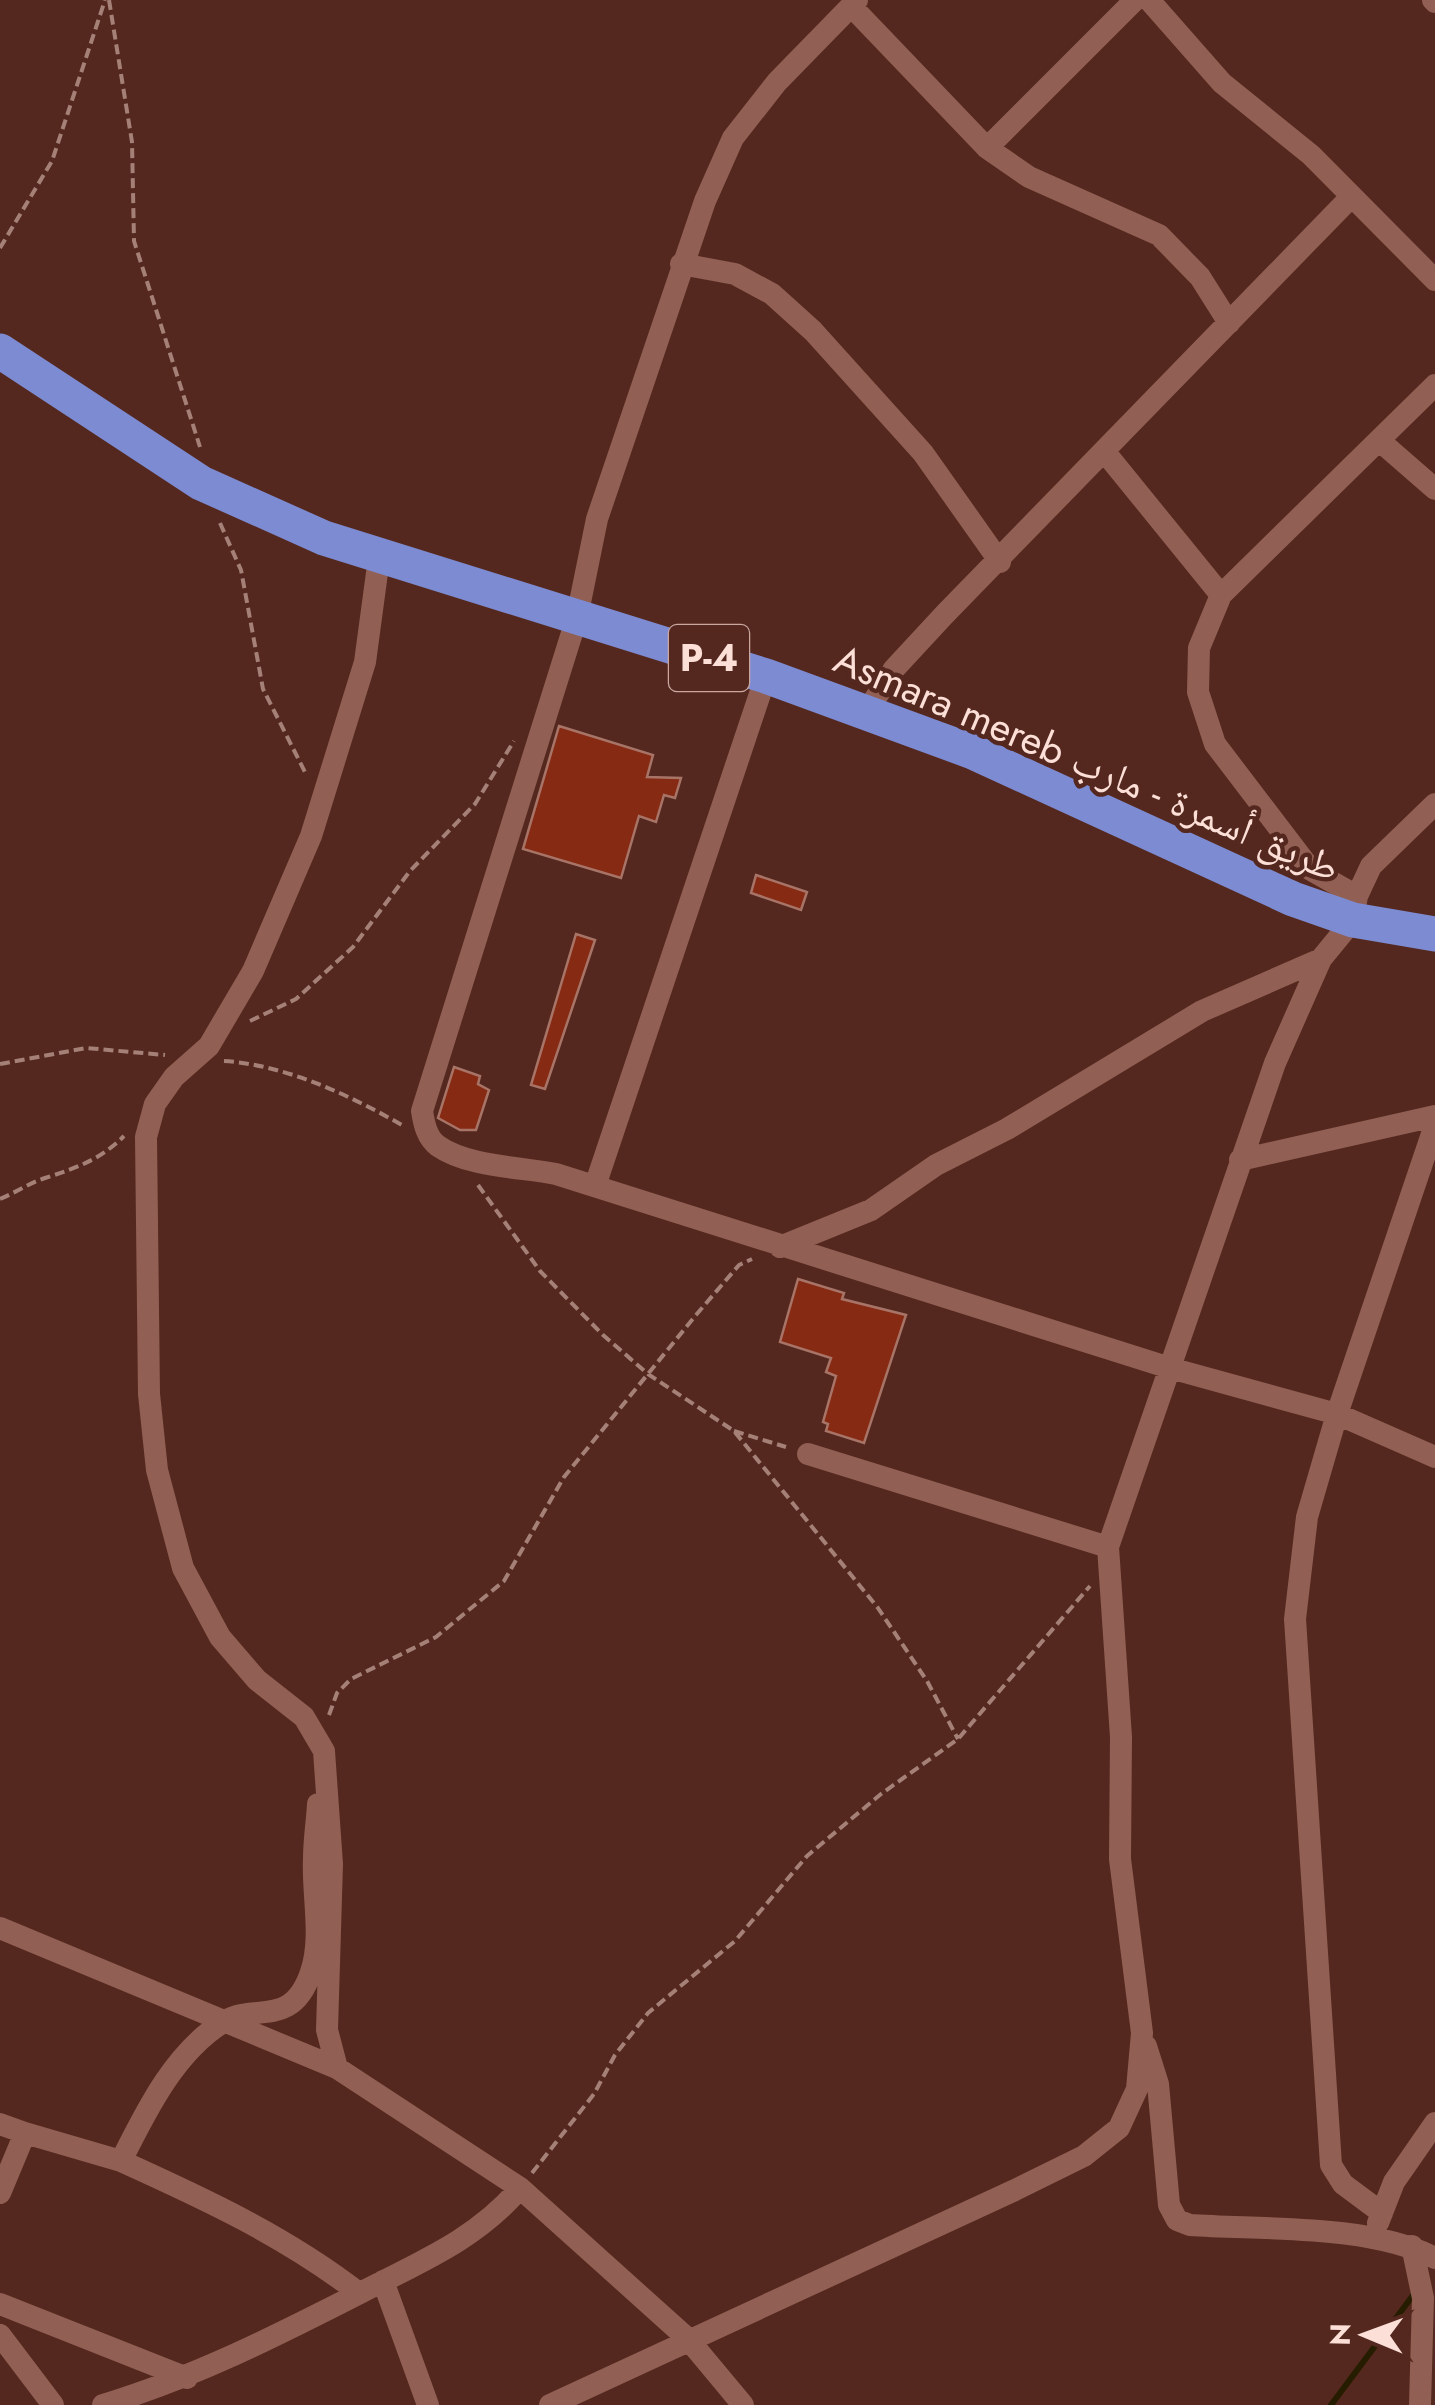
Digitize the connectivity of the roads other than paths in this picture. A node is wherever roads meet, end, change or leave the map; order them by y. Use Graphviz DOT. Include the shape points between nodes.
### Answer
graph roads {
  1 [pos="1135,0"];
  2 [pos="1149,0"];
  3 [pos="854,3"];
  4 [pos="987,148"];
  5 [pos="1351,198"];
  6 [pos="682,264"];
  7 [pos="1435,280"];
  8 [pos="1229,323"];
  9 [pos="0,350"];
  10 [pos="1435,385"];
  11 [pos="1381,442"];
  12 [pos="1104,452"];
  13 [pos="1435,489"];
  14 [pos="379,558"];
  15 [pos="1000,562"];
  16 [pos="1220,595"];
  17 [pos="577,617"];
  18 [pos="766,676"];
  19 [pos="866,712"];
  20 [pos="1435,804"];
  21 [pos="1355,908"];
  22 [pos="1435,934"];
  23 [pos="1321,959"];
  24 [pos="1435,1116"];
  25 [pos="1435,1125"];
  26 [pos="1240,1160"];
  27 [pos="594,1186"];
  28 [pos="780,1248"];
  29 [pos="1170,1368"];
  30 [pos="1337,1414"];
  31 [pos="808,1454"];
  32 [pos="1435,1458"];
  33 [pos="1108,1555"];
  34 [pos="324,1750"];
  35 [pos="2,1931"];
  36 [pos="227,2019"];
  37 [pos="1142,2033"];
  38 [pos="337,2068"];
  39 [pos="1435,2123"];
  40 [pos="0,2124"];
  41 [pos="25,2134"];
  42 [pos="121,2161"];
  43 [pos="520,2188"];
  44 [pos="0,2193"];
  45 [pos="1382,2213"];
  46 [pos="1373,2238"];
  47 [pos="1412,2246"];
  48 [pos="1435,2258"];
  49 [pos="383,2282"];
  50 [pos="359,2294"];
  51 [pos="0,2304"];
  52 [pos="0,2335"];
  53 [pos="688,2339"];
  54 [pos="187,2378"];
  55 [pos="53,2405"];
  56 [pos="103,2405"];
  57 [pos="428,2405"];
  58 [pos="550,2405"];
  59 [pos="743,2405"];
  60 [pos="1420,2405"];
  1 -- 4 [label="street"];
  2 -- 5 [label="street" via="1222,83 1312,154"];
  3 -- 4 [label="street"];
  3 -- 6 [label="street" via="733,138"];
  4 -- 8 [label="street" via="1029,177 1159,235 1200,277"];
  5 -- 7 [label="street"];
  5 -- 8 [label="street"];
  6 -- 15 [label="street" via="735,274 772,294 813,331 923,454"];
  6 -- 17 [label="street" via="597,519"];
  8 -- 12 [label="street"];
  9 -- 14 [label="highway, Asmara mereb طريق أسمرة - مارب / P-4" via="205,470 266,514"];
  10 -- 11 [label="street"];
  11 -- 13 [label="street"];
  11 -- 16 [label="street"];
  12 -- 15 [label="street"];
  12 -- 16 [label="street"];
  14 -- 17 [label="highway, Asmara mereb طريق أسمرة - مارب / P-4"];
  14 -- 34 [label="street" via="365,662 311,836 254,971 202,1053 155,1104 146,1138 149,1394 156,1470 183,1568 220,1637 257,1680 304,1717"];
  15 -- 19 [label="street" via="894,669"];
  16 -- 21 [label="street" via="1199,648 1198,692 1215,744 1312,870"];
  17 -- 18 [label="highway, Asmara mereb طريق أسمرة - مارب / P-4"];
  17 -- 27 [label="street" via="422,1111 436,1145 460,1156"];
  18 -- 19 [label="highway, Asmara mereb طريق أسمرة - مارب / P-4"];
  18 -- 27 [label="street"];
  19 -- 21 [label="highway, Asmara mereb طريق أسمرة - مارب / P-4" via="973,752 1293,900"];
  20 -- 21 [label="street" via="1380,856"];
  21 -- 22 [label="highway, Asmara mereb طريق أسمرة - مارب / P-4"];
  21 -- 23 [label="street"];
  23 -- 26 [label="street"];
  23 -- 28 [label="street" via="1202,1011 871,1210"];
  24 -- 26 [label="street"];
  25 -- 30 [label="street"];
  26 -- 29 [label="street"];
  27 -- 28 [label="street"];
  28 -- 29 [label="street"];
  29 -- 30 [label="street"];
  29 -- 33 [label="street"];
  30 -- 32 [label="street"];
  30 -- 45 [label="street" via="1307,1517 1295,1619 1332,2165 1343,2184"];
  31 -- 33 [label="street"];
  33 -- 37 [label="street" via="1121,1737 1120,1858"];
  34 -- 36 [label="street" via="311,1972 287,2006"];
  34 -- 38 [label="street" via="332,1864 327,2030"];
  35 -- 36 [label="street"];
  36 -- 38 [label="street"];
  36 -- 42 [label="street" via="184,2056"];
  37 -- 46 [label="street" via="1158,2084 1169,2205 1177,2220"];
  37 -- 53 [label="street" via="1137,2089 1119,2128 1084,2156"];
  38 -- 43 [label="street"];
  39 -- 45 [label="street" via="1394,2182"];
  40 -- 41 [label="street"];
  41 -- 42 [label="street"];
  41 -- 44 [label="street"];
  42 -- 50 [label="street" via="231,2210"];
  43 -- 49 [label="street" via="493,2220"];
  43 -- 53 [label="street"];
  45 -- 46 [label="street"];
  46 -- 47 [label="street"];
  47 -- 48 [label="street"];
  47 -- 60 [label="street" via="1423,2298"];
  49 -- 50 [label="street"];
  49 -- 57 [label="street"];
  50 -- 54 [label="street"];
  51 -- 54 [label="street"];
  52 -- 55 [label="street"];
  53 -- 58 [label="street"];
  53 -- 59 [label="street"];
  54 -- 56 [label="street"];
}
